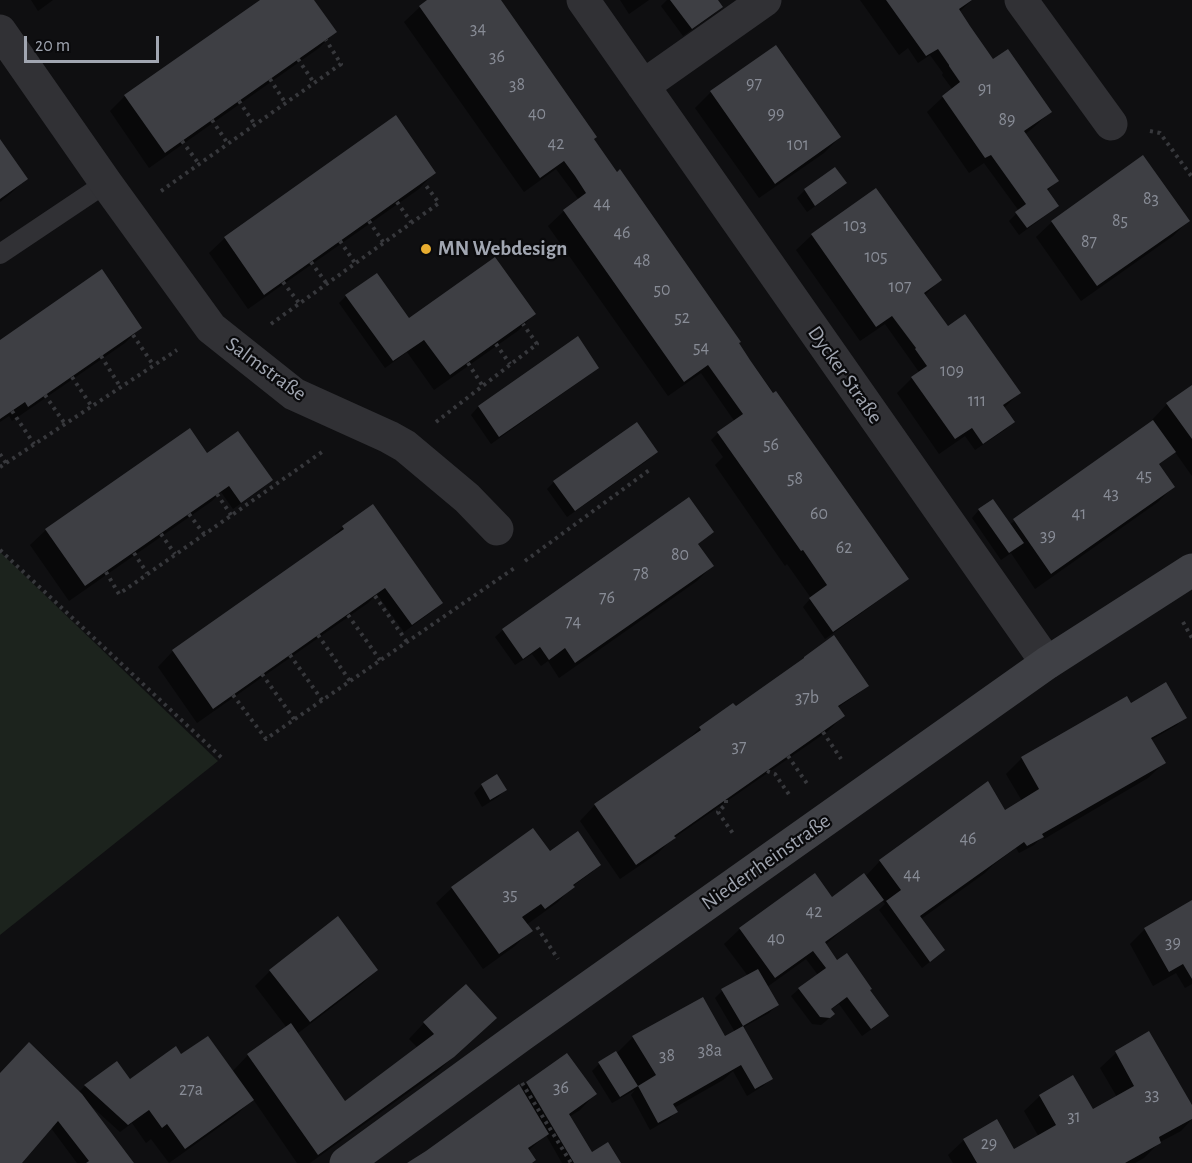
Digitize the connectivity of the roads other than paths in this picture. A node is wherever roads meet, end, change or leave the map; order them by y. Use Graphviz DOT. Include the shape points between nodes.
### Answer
graph roads {
  1 [pos="583,0"];
  2 [pos="765,0"];
  3 [pos="1021,0"];
  4 [pos="0,31"];
  5 [pos="643,86"];
  6 [pos="1111,124"];
  7 [pos="106,183"];
  8 [pos="0,254"];
  9 [pos="497,528"];
  10 [pos="1192,570"];
  11 [pos="1047,663"];
  12 [pos="346,1163"];
  1 -- 5 [label="street, Dycker Straße"];
  2 -- 5 [label="street"];
  3 -- 6 [label="street"];
  4 -- 7 [label="street, Salmstraße"];
  5 -- 11 [label="street, Dycker Straße"];
  7 -- 8 [label="lane"];
  7 -- 9 [label="street, Salmstraße" via="211,328 294,394 405,446"];
  10 -- 11 [label="main road, Niederrheinstraße"];
  11 -- 12 [label="main road, Niederrheinstraße"];
}
